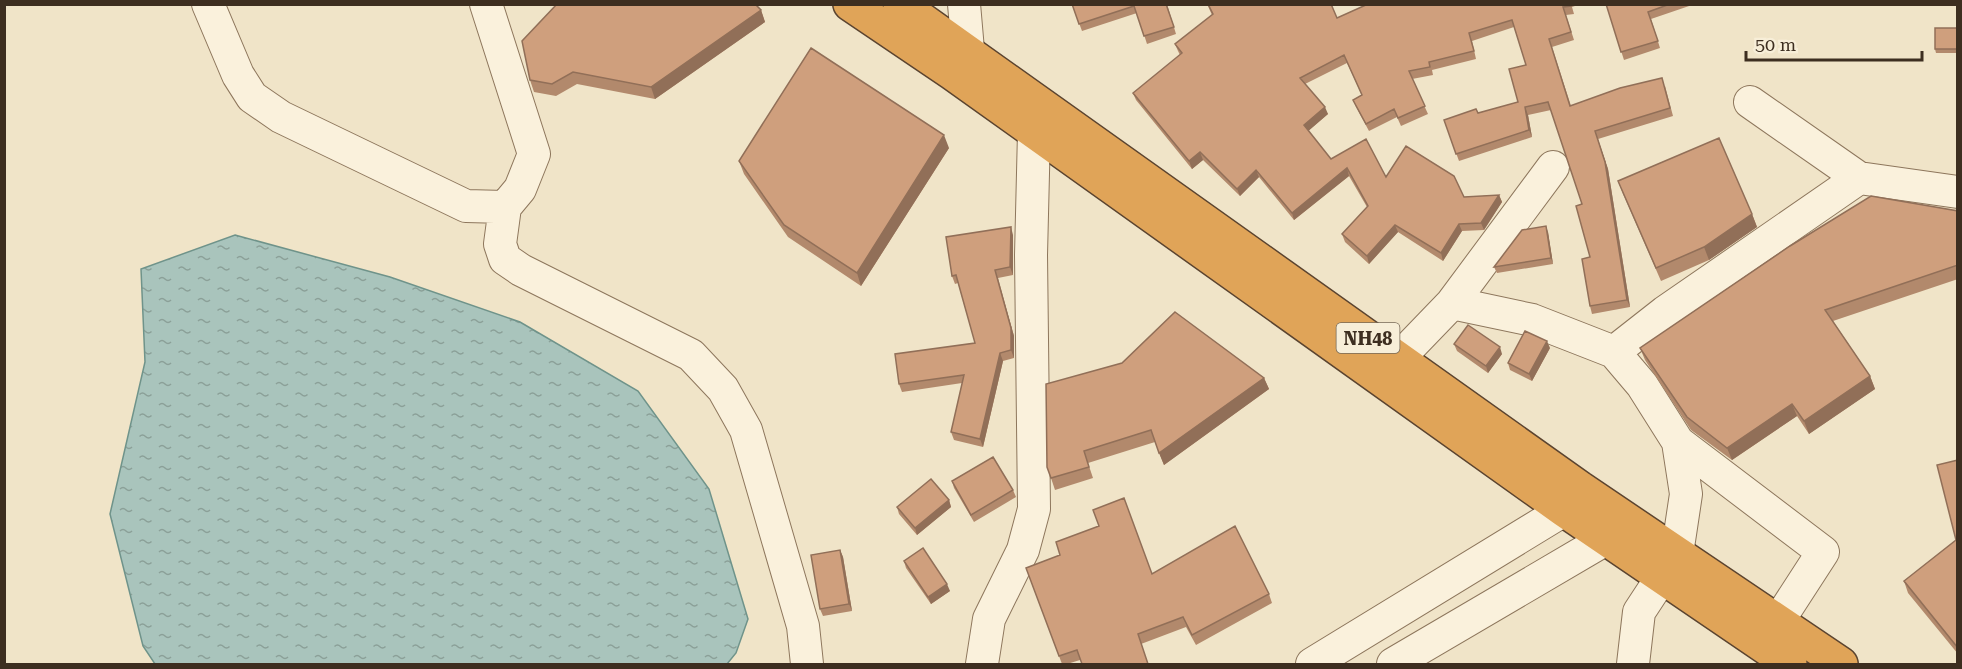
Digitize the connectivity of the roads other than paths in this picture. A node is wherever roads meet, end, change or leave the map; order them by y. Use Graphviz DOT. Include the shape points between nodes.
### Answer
graph roads {
  1 [pos="208,4"];
  2 [pos="486,4"];
  3 [pos="850,4"];
  4 [pos="900,4"];
  5 [pos="964,4"];
  6 [pos="959,62"];
  7 [pos="1750,102"];
  8 [pos="1034,132"];
  9 [pos="1553,167"];
  10 [pos="1859,178"];
  11 [pos="1958,192"];
  12 [pos="1157,204"];
  13 [pos="505,207"];
  14 [pos="1452,303"];
  15 [pos="1614,352"];
  16 [pos="1398,359"];
  17 [pos="1678,442"];
  18 [pos="1564,510"];
  19 [pos="1606,539"];
  20 [pos="1670,566"];
  21 [pos="1777,623"];
  22 [pos="807,664"];
  23 [pos="982,664"];
  24 [pos="1312,664"];
  25 [pos="1393,664"];
  26 [pos="1633,664"];
  27 [pos="1790,664"];
  28 [pos="1841,664"];
  1 -- 13 [label="street" via="252,97 281,117 466,206"];
  2 -- 13 [label="street" via="534,154 520,189"];
  3 -- 6 [label="highway, NH48"];
  4 -- 6 [label="highway, NH48"];
  5 -- 6 [label="street"];
  6 -- 8 [label="highway, NH48"];
  6 -- 12 [label="highway, NH48"];
  7 -- 10 [label="street"];
  8 -- 12 [label="highway, NH48"];
  8 -- 23 [label="street" via="1030,255 1034,509 1023,550 989,619"];
  9 -- 14 [label="street"];
  10 -- 11 [label="street"];
  10 -- 15 [label="street" via="1665,312"];
  12 -- 16 [label="highway, NH48"];
  12 -- 18 [label="highway, NH48"];
  13 -- 22 [label="street" via="500,244 505,259 691,355 723,389 746,430 803,626"];
  14 -- 15 [label="street" via="1533,320"];
  14 -- 16 [label="street"];
  15 -- 17 [label="street" via="1642,385"];
  16 -- 20 [label="highway, NH48"];
  17 -- 20 [label="street" via="1686,494"];
  17 -- 21 [label="street" via="1823,552"];
  18 -- 19 [label="highway, NH48"];
  18 -- 24 [label="street"];
  19 -- 20 [label="highway, NH48"];
  19 -- 25 [label="street"];
  20 -- 21 [label="highway, NH48"];
  20 -- 26 [label="street" via="1639,612"];
  20 -- 27 [label="highway, NH48"];
  21 -- 28 [label="highway, NH48"];
}
